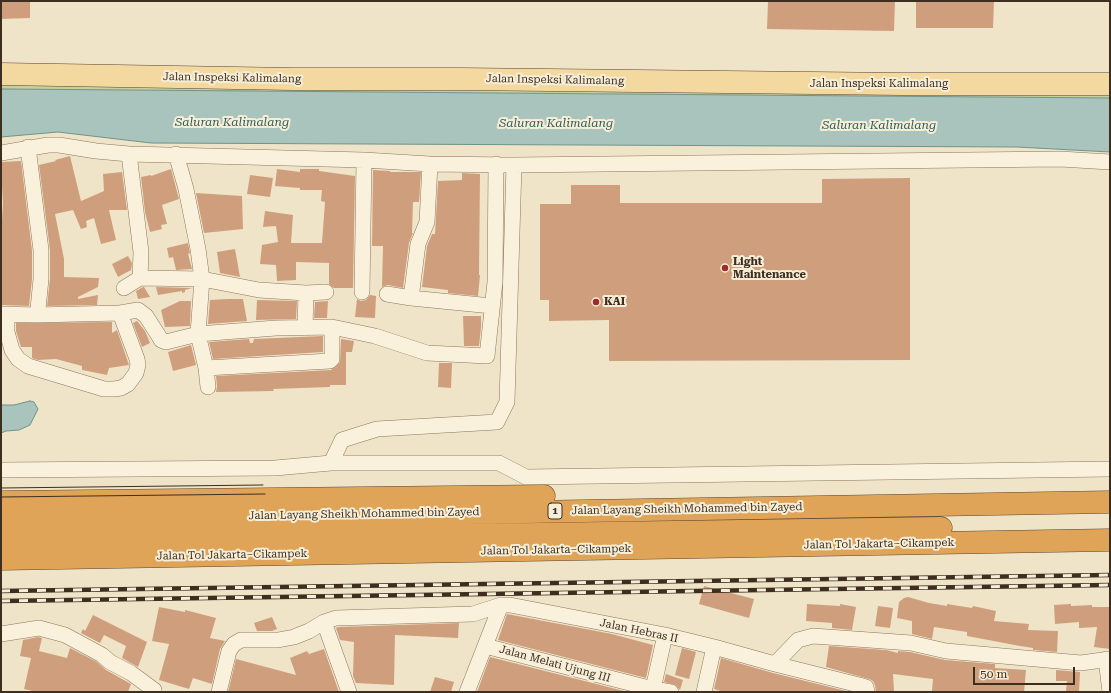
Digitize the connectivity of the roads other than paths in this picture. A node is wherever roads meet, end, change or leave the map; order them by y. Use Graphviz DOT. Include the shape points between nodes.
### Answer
graph roads {
  1 [pos="1,74"];
  2 [pos="1110,84"];
  3 [pos="28,147"];
  4 [pos="1,152"];
  5 [pos="129,154"];
  6 [pos="176,154"];
  7 [pos="364,160"];
  8 [pos="1110,162"];
  9 [pos="430,164"];
  10 [pos="496,164"];
  11 [pos="514,164"];
  12 [pos="140,278"];
  13 [pos="202,279"];
  14 [pos="124,288"];
  15 [pos="326,292"];
  16 [pos="362,292"];
  17 [pos="306,293"];
  18 [pos="387,294"];
  19 [pos="411,298"];
  20 [pos="492,306"];
  21 [pos="122,313"];
  22 [pos="4,314"];
  23 [pos="36,316"];
  24 [pos="332,327"];
  25 [pos="305,328"];
  26 [pos="198,334"];
  27 [pos="206,368"];
  28 [pos="208,387"];
  29 [pos="331,463"];
  30 [pos="1110,469"];
  31 [pos="1,470"];
  32 [pos="1110,490"];
  33 [pos="1,502"];
  34 [pos="1110,502"];
  35 [pos="1,521"];
  36 [pos="1110,525"];
  37 [pos="1110,540"];
  38 [pos="1,542"];
  39 [pos="1,559"];
  40 [pos="501,605"];
  41 [pos="324,622"];
  42 [pos="1,634"];
  43 [pos="665,636"];
  44 [pos="486,646"];
  45 [pos="714,647"];
  46 [pos="1108,659"];
  47 [pos="775,664"];
  48 [pos="653,689"];
  49 [pos="866,690"];
  50 [pos="157,691"];
  51 [pos="219,692"];
  52 [pos="349,692"];
  53 [pos="466,692"];
  54 [pos="670,692"];
  55 [pos="704,692"];
  56 [pos="1110,692"];
  1 -- 2 [label="main road, Jalan Inspeksi Kalimalang" via="293,79"];
  3 -- 4 [label="street"];
  3 -- 5 [label="street" via="59,145"];
  3 -- 23 [label="street" via="41,250 40,295"];
  5 -- 6 [label="street"];
  5 -- 12 [label="street" via="141,252"];
  6 -- 7 [label="street"];
  6 -- 13 [label="street" via="186,189"];
  7 -- 9 [label="street"];
  7 -- 16 [label="street"];
  8 -- 11 [label="street" via="1038,159"];
  9 -- 10 [label="street"];
  9 -- 19 [label="street" via="427,222 418,244"];
  10 -- 11 [label="street"];
  10 -- 20 [label="street" via="495,282"];
  11 -- 29 [label="street" via="507,402 497,422 376,429 342,440"];
  12 -- 13 [label="street"];
  12 -- 14 [label="street"];
  13 -- 17 [label="street" via="259,290"];
  13 -- 26 [label="street"];
  15 -- 17 [label="street"];
  17 -- 25 [label="street"];
  18 -- 19 [label="street"];
  19 -- 20 [label="street"];
  20 -- 24 [label="street" via="487,356 427,353 375,336"];
  21 -- 22 [label="street" via="138,365 128,384 114,389 104,389 28,366 18,359 12,350"];
  21 -- 23 [label="street"];
  21 -- 26 [label="street" via="138,310 146,316 161,340 166,342"];
  22 -- 23 [label="street"];
  24 -- 25 [label="street"];
  24 -- 27 [label="street" via="330,361"];
  25 -- 26 [label="street"];
  26 -- 27 [label="street"];
  27 -- 28 [label="street"];
  29 -- 30 [label="street" via="499,463 526,477"];
  29 -- 31 [label="street" via="275,468"];
  32 -- 33 [label="highway, 1"];
  34 -- 35 [label="highway, Jalan Layang Sheikh Mohammed bin Zayed / 1"];
  36 -- 38 [label="highway, Jalan Layang Sheikh Mohammed bin Zayed / 1"];
  37 -- 39 [label="highway, Jalan Tol Jakarta–Cikampek"];
  40 -- 41 [label="street" via="473,614 336,618"];
  40 -- 43 [label="street, Jalan Hebras II"];
  40 -- 44 [label="street"];
  41 -- 51 [label="street" via="294,638 241,640 234,644 229,651"];
  41 -- 52 [label="street"];
  42 -- 50 [label="street" via="39,628 65,635 102,655"];
  43 -- 45 [label="street, Jalan Hebras II"];
  43 -- 48 [label="street"];
  44 -- 48 [label="street, Jalan Melati Ujung III"];
  44 -- 53 [label="street"];
  45 -- 47 [label="street, Jalan Hebras II"];
  45 -- 55 [label="street"];
  46 -- 47 [label="street" via="1081,663 946,651 911,643 813,636 798,640"];
  46 -- 56 [label="street"];
  47 -- 49 [label="street, Jalan Hebras II" via="863,686"];
  48 -- 54 [label="street, Jalan Melati Ujung III"];
}
